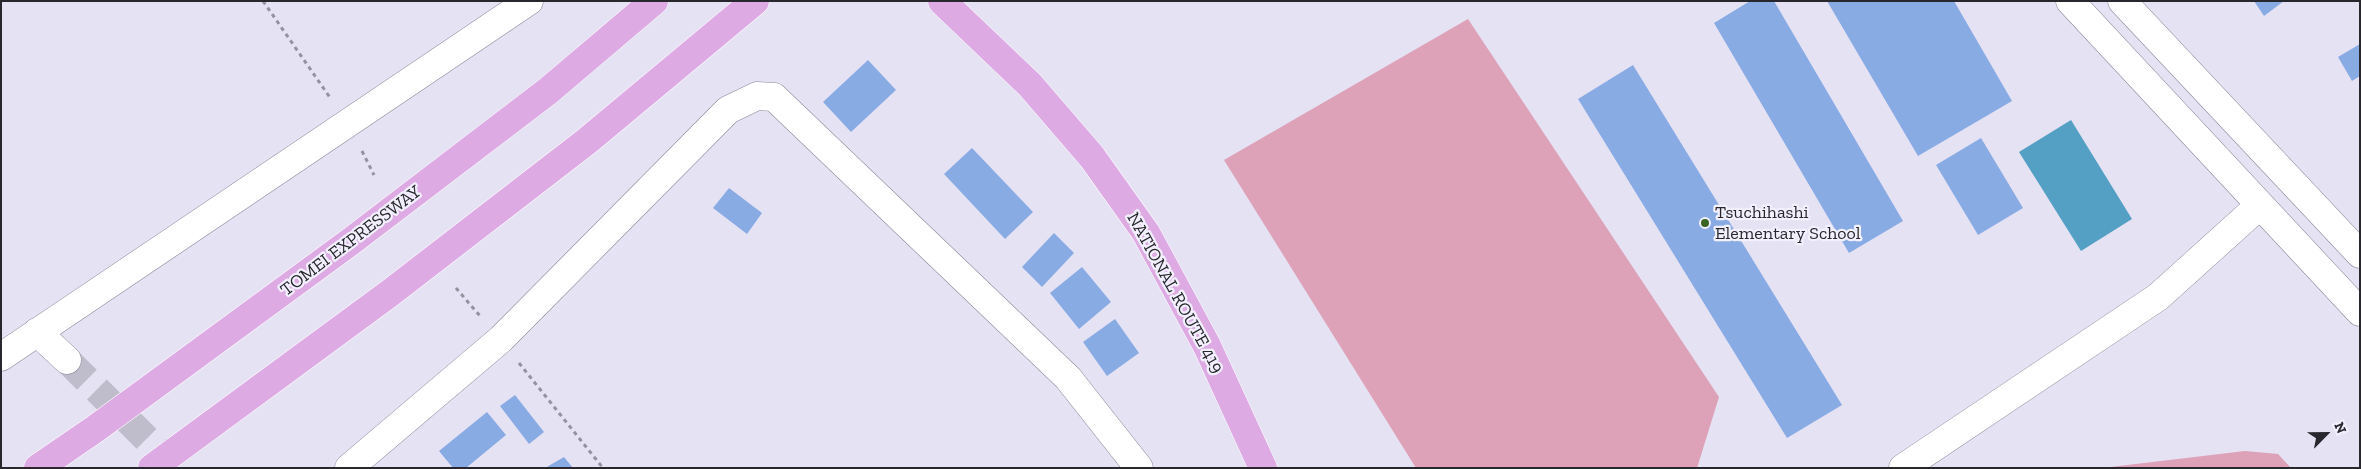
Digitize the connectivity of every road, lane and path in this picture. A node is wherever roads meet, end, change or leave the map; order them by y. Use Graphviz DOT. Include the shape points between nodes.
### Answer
graph roads {
  1 [pos="263,1"];
  2 [pos="529,1"];
  3 [pos="654,1"];
  4 [pos="755,1"];
  5 [pos="942,1"];
  6 [pos="2070,1"];
  7 [pos="2122,1"];
  8 [pos="348,124"];
  9 [pos="374,175"];
  10 [pos="2260,205"];
  11 [pos="2360,254"];
  12 [pos="456,288"];
  13 [pos="2360,312"];
  14 [pos="37,332"];
  15 [pos="501,340"];
  16 [pos="1,356"];
  17 [pos="67,360"];
  18 [pos="38,468"];
  19 [pos="152,468"];
  20 [pos="350,468"];
  21 [pos="603,468"];
  22 [pos="1138,468"];
  23 [pos="1263,468"];
  24 [pos="1903,468"];
  1 -- 8 [label="path"];
  2 -- 8 [label="street"];
  3 -- 18 [label="highway, TOMEI EXPRESSWAY" via="548,91 350,242"];
  4 -- 19 [label="highway" via="587,141 390,294"];
  5 -- 23 [label="highway, NATIONAL ROUTE 419" via="1030,85 1092,157 1146,233 1207,346"];
  6 -- 10 [label="street"];
  7 -- 11 [label="street"];
  8 -- 9 [label="path"];
  8 -- 14 [label="street"];
  10 -- 13 [label="street"];
  10 -- 24 [label="street" via="2158,297"];
  12 -- 15 [label="path"];
  14 -- 16 [label="street"];
  14 -- 17 [label="street"];
  15 -- 20 [label="street"];
  15 -- 21 [label="path"];
  15 -- 22 [label="street" via="728,110 757,96 774,97 1068,378"];
}
